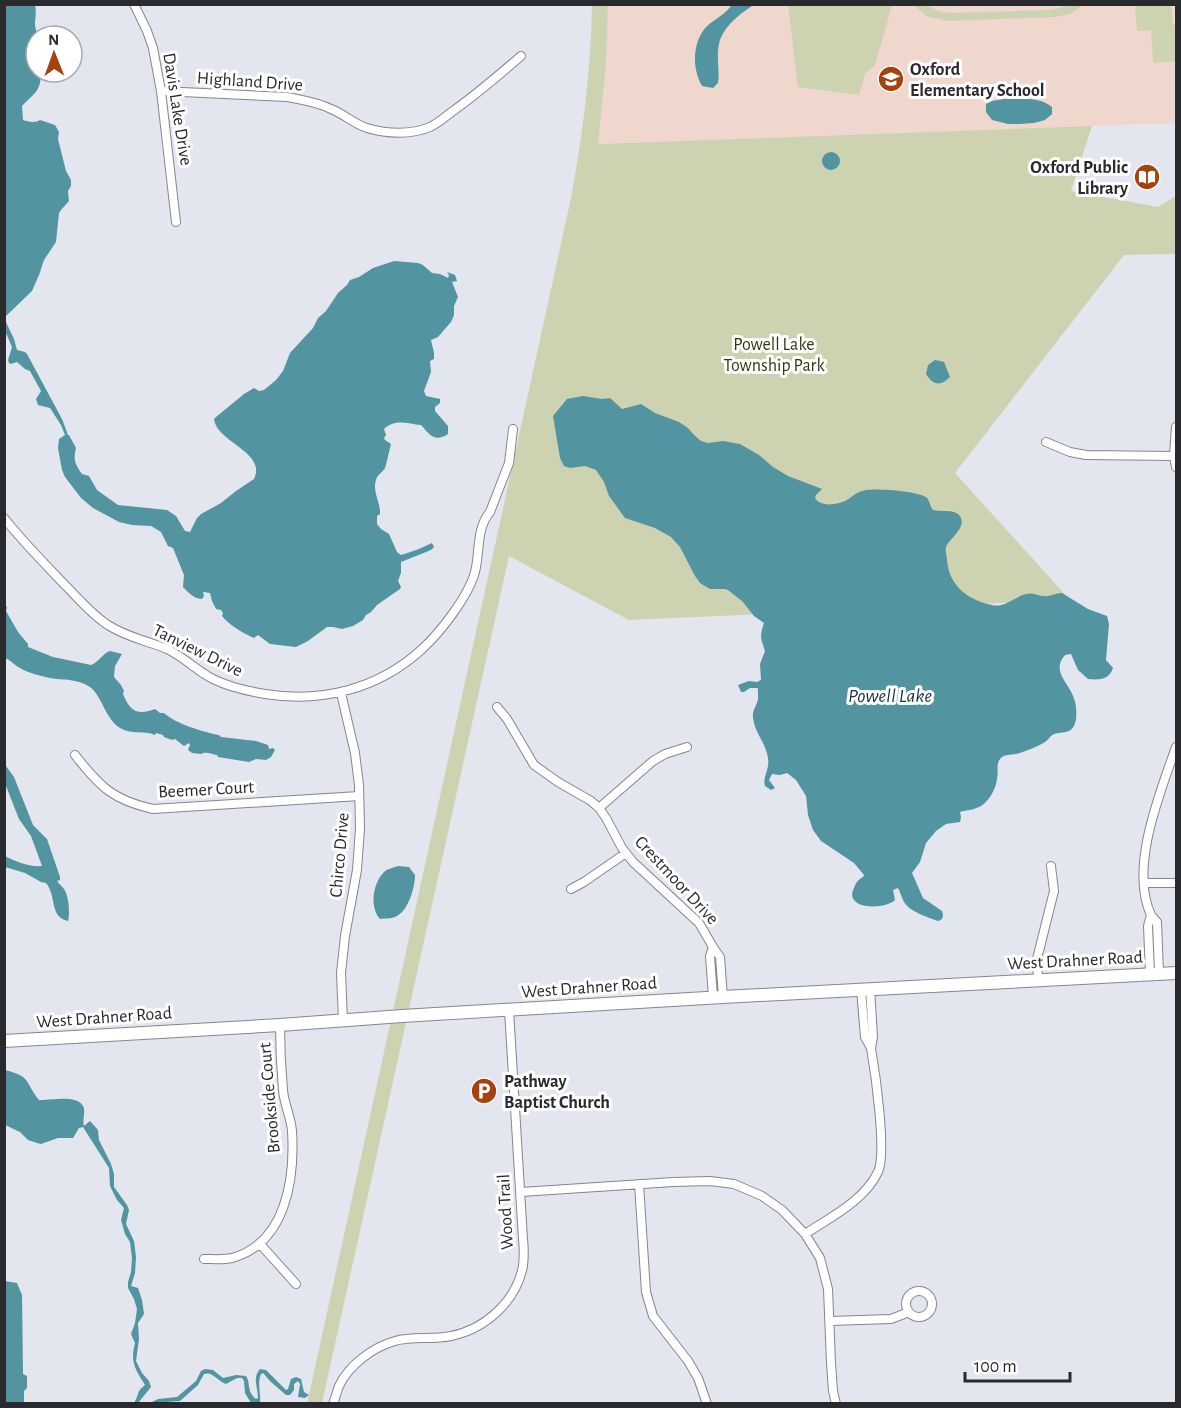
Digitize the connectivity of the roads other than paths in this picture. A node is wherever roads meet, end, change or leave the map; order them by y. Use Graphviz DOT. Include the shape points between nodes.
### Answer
graph roads {
  1 [pos="134,4"];
  2 [pos="521,56"];
  3 [pos="161,91"];
  4 [pos="176,222"];
  5 [pos="1176,427"];
  6 [pos="513,429"];
  7 [pos="1046,442"];
  8 [pos="1174,456"];
  9 [pos="1176,467"];
  10 [pos="4,518"];
  11 [pos="341,693"];
  12 [pos="497,707"];
  13 [pos="687,747"];
  14 [pos="1176,752"];
  15 [pos="75,755"];
  16 [pos="359,796"];
  17 [pos="599,808"];
  18 [pos="626,853"];
  19 [pos="1051,866"];
  20 [pos="1144,883"];
  21 [pos="1176,883"];
  22 [pos="571,890"];
  23 [pos="1176,973"];
  24 [pos="1155,974"];
  25 [pos="1038,980"];
  26 [pos="866,989"];
  27 [pos="718,997"];
  28 [pos="509,1010"];
  29 [pos="342,1021"];
  30 [pos="279,1025"];
  31 [pos="4,1041"];
  32 [pos="639,1184"];
  33 [pos="521,1192"];
  34 [pos="805,1234"];
  35 [pos="260,1244"];
  36 [pos="204,1259"];
  37 [pos="297,1284"];
  38 [pos="909,1312"];
  39 [pos="830,1322"];
  40 [pos="333,1404"];
  41 [pos="707,1404"];
  42 [pos="836,1404"];
  1 -- 3 [label="street, Davis Lake Drive" via="153,48"];
  2 -- 3 [label="street, Highland Drive" via="440,121 406,132 366,128 333,109 300,99"];
  3 -- 4 [label="street, Davis Lake Drive"];
  5 -- 8 [label="street"];
  6 -- 11 [label="street, Tanview Drive" via="509,463 485,518 475,572 457,608 423,650 406,663"];
  7 -- 8 [label="street" via="1086,455"];
  8 -- 9 [label="street"];
  10 -- 11 [label="street, Tanview Drive" via="88,609 110,626 168,650 212,679 283,697"];
  11 -- 16 [label="street, Chirco Drive" via="355,753"];
  12 -- 17 [label="street, Crestmoor Drive" via="534,765"];
  13 -- 17 [label="street" via="652,761"];
  14 -- 20 [label="street" via="1152,818"];
  15 -- 16 [label="street, Beemer Court" via="111,794 153,809"];
  16 -- 29 [label="street, Chirco Drive" via="357,870 341,973"];
  17 -- 18 [label="street, Crestmoor Drive"];
  18 -- 22 [label="street"];
  18 -- 27 [label="street, Crestmoor Drive" via="699,923 720,957"];
  19 -- 25 [label="street" via="1054,891 1037,959"];
  20 -- 21 [label="street"];
  20 -- 24 [label="street" via="1146,905 1157,922"];
  23 -- 24 [label="street, West Drahner Road"];
  24 -- 25 [label="street, West Drahner Road"];
  25 -- 26 [label="street, West Drahner Road"];
  26 -- 27 [label="street, West Drahner Road"];
  26 -- 34 [label="street" via="882,1152 879,1170 852,1203"];
  27 -- 28 [label="street, West Drahner Road"];
  28 -- 29 [label="street, West Drahner Road"];
  28 -- 33 [label="street, Wood Trail"];
  29 -- 30 [label="street, West Drahner Road"];
  30 -- 31 [label="street, West Drahner Road"];
  30 -- 35 [label="street, Brookside Court" via="285,1107 292,1130 290,1189 282,1212"];
  32 -- 33 [label="street"];
  32 -- 34 [label="street" via="734,1184 782,1210"];
  32 -- 41 [label="street" via="646,1292 653,1316 688,1361"];
  33 -- 40 [label="street, Wood Trail" via="522,1267 510,1297 500,1309 486,1322 453,1336 394,1341 373,1351 340,1384"];
  34 -- 39 [label="street" via="820,1257 828,1289"];
  35 -- 36 [label="street, Brookside Court" via="230,1259"];
  35 -- 37 [label="street"];
  38 -- 39 [label="street" via="891,1319"];
  39 -- 42 [label="street"];
}
